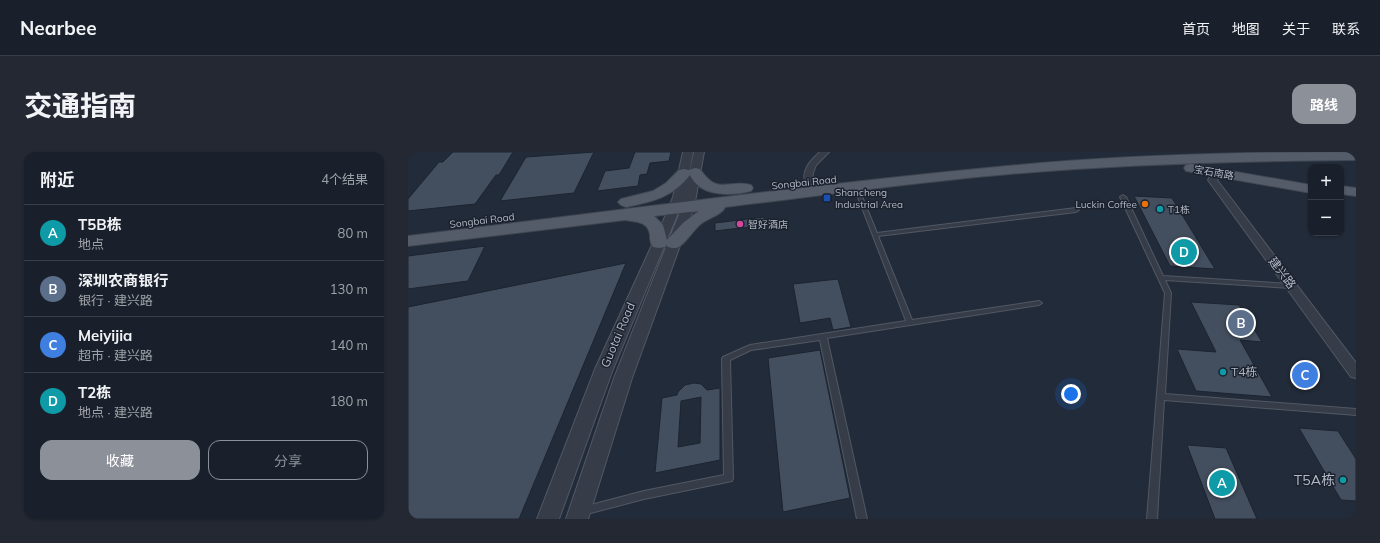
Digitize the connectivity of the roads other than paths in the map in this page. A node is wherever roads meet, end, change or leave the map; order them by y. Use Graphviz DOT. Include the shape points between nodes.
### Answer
graph roads {
  1 [pos="688,152"];
  2 [pos="699,152"];
  3 [pos="825,152"];
  4 [pos="1201,152"];
  5 [pos="1356,156"];
  6 [pos="1356,161"];
  7 [pos="1116,162"];
  8 [pos="690,172"];
  9 [pos="1216,173"];
  10 [pos="809,182"];
  11 [pos="1308,183"];
  12 [pos="856,187"];
  13 [pos="1308,188"];
  14 [pos="1344,190"];
  15 [pos="1356,192"];
  16 [pos="761,193"];
  17 [pos="1344,195"];
  18 [pos="1123,197"];
  19 [pos="1356,197"];
  20 [pos="683,202"];
  21 [pos="622,203"];
  22 [pos="1076,210"];
  23 [pos="605,216"];
  24 [pos="408,230"];
  25 [pos="875,235"];
  26 [pos="408,240"];
  27 [pos="666,243"];
  28 [pos="1161,278"];
  29 [pos="1291,286"];
  30 [pos="1039,303"];
  31 [pos="910,323"];
  32 [pos="823,337"];
  33 [pos="1356,373"];
  34 [pos="1161,397"];
  35 [pos="1356,412"];
  36 [pos="578,516"];
  37 [pos="548,519"];
  38 [pos="862,519"];
  39 [pos="1152,519"];
  1 -- 8 [label="street, Guotai Road"];
  2 -- 8 [label="street, Guotai Road"];
  3 -- 10 [label="street" via="812,163"];
  4 -- 10 [label="main road, Songbai Road" via="1060,158"];
  5 -- 7 [label="main road"];
  6 -- 11 [label="main road" via="1300,162 1285,167 1290,175"];
  7 -- 9 [label="main road, 宝石南路" via="1165,165"];
  7 -- 12 [label="main road, Songbai Road" via="1008,170"];
  8 -- 16 [label="main road" via="710,188"];
  8 -- 20 [label="street, Guotai Road"];
  8 -- 21 [label="main road" via="664,192"];
  9 -- 13 [label="main road, 宝石南路"];
  9 -- 29 [label="street, 建兴路" via="1212,180"];
  10 -- 16 [label="main road, Songbai Road"];
  12 -- 16 [label="main road, Songbai Road"];
  12 -- 25 [label="lane"];
  14 -- 15 [label="main road"];
  16 -- 20 [label="main road, Songbai Road"];
  16 -- 27 [label="main road" via="705,213"];
  17 -- 19 [label="main road"];
  18 -- 28 [label="lane"];
  20 -- 21 [label="main road, Songbai Road"];
  20 -- 23 [label="main road, Songbai Road"];
  20 -- 27 [label="street, Guotai Road"];
  21 -- 24 [label="main road, Songbai Road"];
  22 -- 25 [label="lane"];
  23 -- 26 [label="main road, Songbai Road"];
  23 -- 27 [label="main road" via="639,217 652,222"];
  25 -- 31 [label="lane"];
  27 -- 36 [label="street, Guotai Road"];
  27 -- 37 [label="street, Guotai Road" via="604,369"];
  28 -- 29 [label="lane"];
  28 -- 34 [label="lane" via="1168,293"];
  29 -- 33 [label="street, 建兴路"];
  30 -- 31 [label="lane"];
  31 -- 32 [label="lane"];
  32 -- 36 [label="lane" via="750,348 726,360 729,478 644,495"];
  32 -- 38 [label="lane"];
  34 -- 35 [label="lane"];
  34 -- 39 [label="lane"];
}
